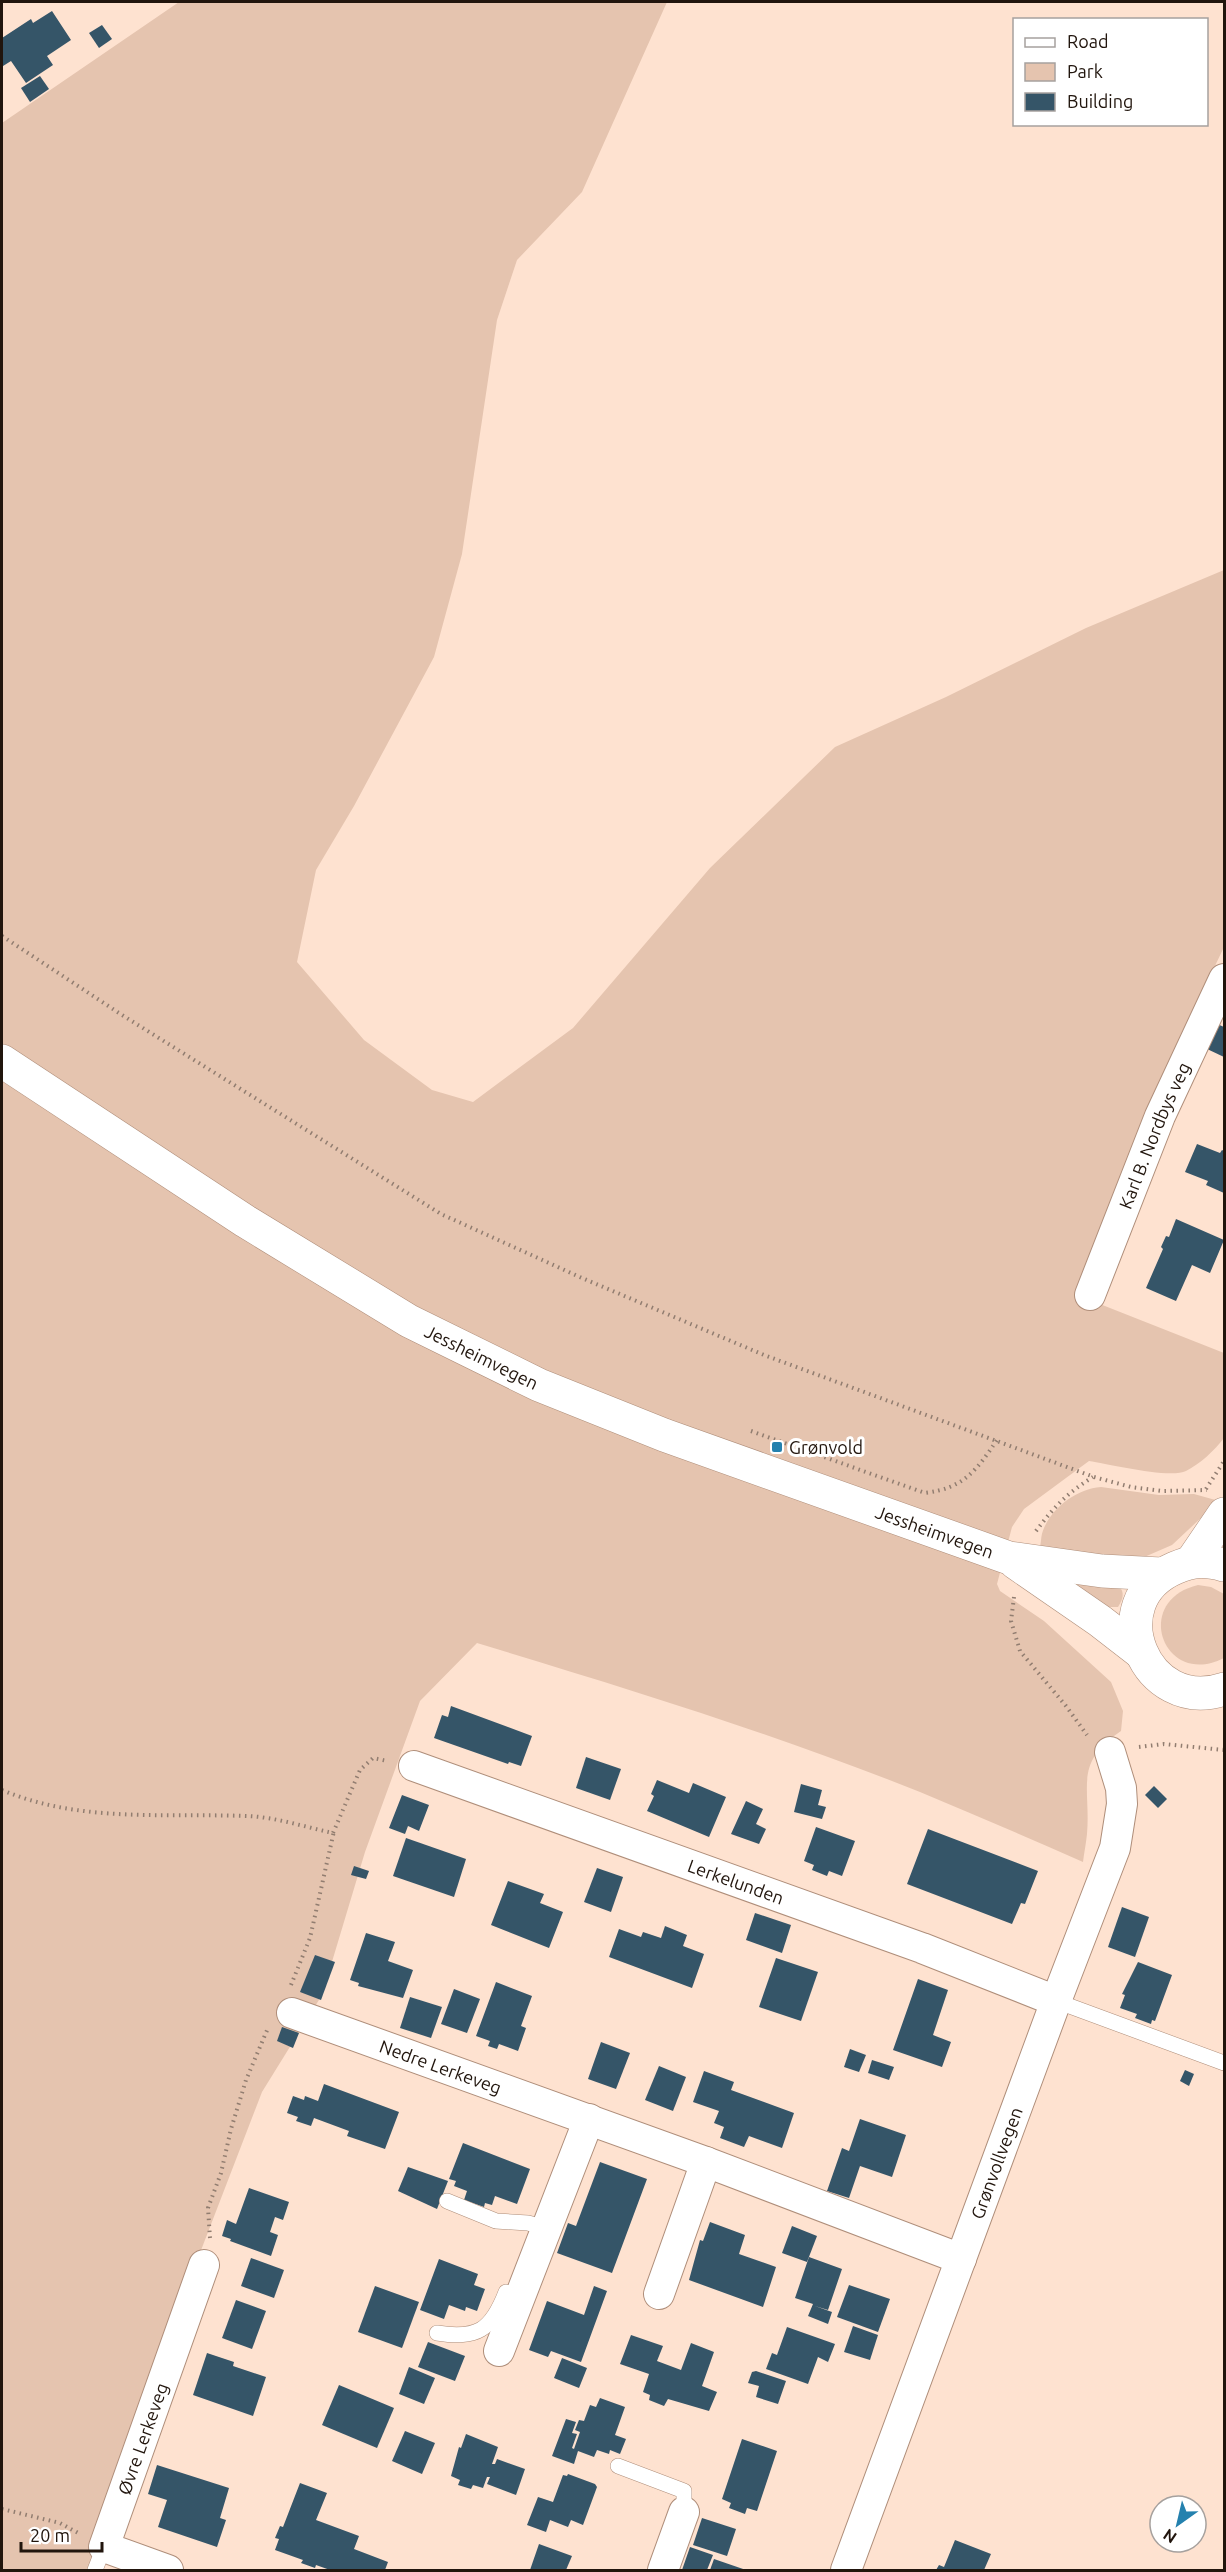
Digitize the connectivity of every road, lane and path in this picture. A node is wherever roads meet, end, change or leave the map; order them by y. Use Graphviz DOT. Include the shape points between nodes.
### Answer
graph roads {
  1 [pos="2,936"];
  2 [pos="1224,979"];
  3 [pos="2,1061"];
  4 [pos="1090,1295"];
  5 [pos="751,1431"];
  6 [pos="997,1440"];
  7 [pos="1224,1461"];
  8 [pos="1094,1477"];
  9 [pos="1224,1514"];
  10 [pos="1021,1547"];
  11 [pos="1192,1561"];
  12 [pos="1224,1564"];
  13 [pos="1161,1574"];
  14 [pos="1014,1591"];
  15 [pos="1140,1652"];
  16 [pos="1224,1689"];
  17 [pos="1224,1750"];
  18 [pos="1110,1752"];
  19 [pos="414,1766"];
  20 [pos="2,1790"];
  21 [pos="334,1830"];
  22 [pos="1056,2001"];
  23 [pos="283,2010"];
  24 [pos="1224,2063"];
  25 [pos="589,2119"];
  26 [pos="706,2162"];
  27 [pos="447,2201"];
  28 [pos="544,2235"];
  29 [pos="961,2259"];
  30 [pos="204,2265"];
  31 [pos="659,2294"];
  32 [pos="436,2333"];
  33 [pos="499,2351"];
  34 [pos="618,2466"];
  35 [pos="2,2510"];
  36 [pos="684,2512"];
  37 [pos="100,2559"];
  38 [pos="168,2571"];
  39 [pos="663,2571"];
  40 [pos="846,2571"];
  1 -- 6 [label="path" via="441,1214 764,1355"];
  2 -- 4 [label="street, Karl B. Nordbys veg" via="1160,1116"];
  3 -- 10 [label="main road, Jessheimvegen" via="245,1221 409,1321 539,1385 663,1435"];
  5 -- 6 [label="path" via="925,1493 946,1490 966,1479"];
  6 -- 8 [label="path"];
  7 -- 8 [label="path" via="1206,1490 1162,1491"];
  8 -- 10 [label="path" via="1054,1506"];
  9 -- 11 [label="main road"];
  10 -- 13 [label="main road, Jessheimvegen" via="1102,1571"];
  10 -- 15 [label="main road, Jessheimvegen" via="1100,1621"];
  11 -- 12 [label="main road"];
  11 -- 13 [label="main road"];
  13 -- 15 [label="main road" via="1146,1590 1137,1610 1135,1631"];
  14 -- 18 [label="path" via="1011,1621 1020,1651 1096,1746"];
  15 -- 16 [label="main road" via="1149,1668 1179,1690 1197,1694"];
  17 -- 18 [label="path" via="1164,1744"];
  18 -- 22 [label="street, Grønvollvegen" via="1120,1788 1122,1820 1104,1879"];
  19 -- 21 [label="path" via="373,1758 360,1770"];
  19 -- 22 [label="street, Lerkelunden" via="922,1948"];
  20 -- 21 [label="path" via="64,1810 143,1817 250,1816 333,1833"];
  21 -- 23 [label="path" via="310,1938"];
  22 -- 24 [label="lane"];
  22 -- 29 [label="street, Grønvollvegen"];
  23 -- 25 [label="street, Nedre Lerkeveg"];
  23 -- 30 [label="path" via="263,2035 246,2080 208,2208 210,2243"];
  25 -- 26 [label="street, Nedre Lerkeveg"];
  25 -- 28 [label="street"];
  26 -- 29 [label="street, Nedre Lerkeveg"];
  26 -- 31 [label="street"];
  27 -- 28 [label="lane" via="496,2221 528,2223"];
  28 -- 32 [label="lane" via="522,2251 500,2309 489,2325 460,2336"];
  28 -- 33 [label="street"];
  29 -- 40 [label="street, Grønvollvegen"];
  30 -- 37 [label="street, Øvre Lerkeveg"];
  34 -- 36 [label="lane" via="684,2491"];
  35 -- 37 [label="path" via="60,2523"];
  36 -- 39 [label="street"];
  37 -- 38 [label="street"];
}
